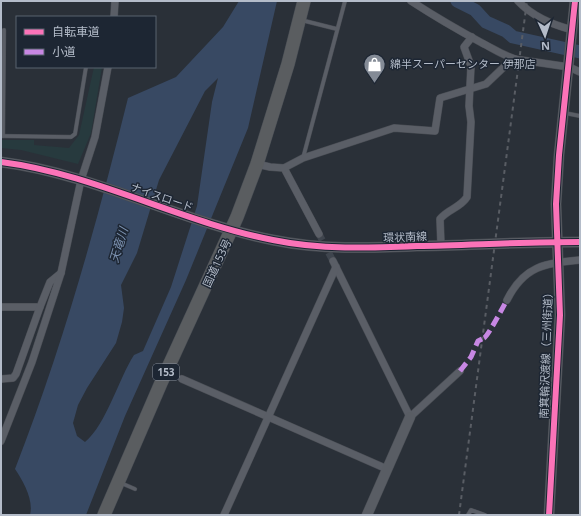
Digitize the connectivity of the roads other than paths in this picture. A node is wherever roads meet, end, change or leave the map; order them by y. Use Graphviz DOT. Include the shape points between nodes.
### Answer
graph roads {
  1 [pos="115,1"];
  2 [pos="304,1"];
  3 [pos="345,1"];
  4 [pos="411,1"];
  5 [pos="518,1"];
  6 [pos="575,1"];
  7 [pos="114,16"];
  8 [pos="300,20"];
  9 [pos="337,29"];
  10 [pos="4,30"];
  11 [pos="575,31"];
  12 [pos="472,37"];
  13 [pos="510,58"];
  14 [pos="569,65"];
  15 [pos="86,68"];
  16 [pos="108,68"];
  17 [pos="580,72"];
  18 [pos="469,88"];
  19 [pos="2,102"];
  20 [pos="564,113"];
  21 [pos="580,116"];
  22 [pos="2,136"];
  23 [pos="303,158"];
  24 [pos="1,162"];
  25 [pos="257,164"];
  26 [pos="284,168"];
  27 [pos="83,181"];
  28 [pos="232,230"];
  29 [pos="319,234"];
  30 [pos="557,242"];
  31 [pos="580,242"];
  32 [pos="441,246"];
  33 [pos="580,260"];
  34 [pos="558,262"];
  35 [pos="61,273"];
  36 [pos="507,300"];
  37 [pos="1,307"];
  38 [pos="40,307"];
  39 [pos="460,371"];
  40 [pos="1,379"];
  41 [pos="182,380"];
  42 [pos="410,417"];
  43 [pos="268,418"];
  44 [pos="1,441"];
  45 [pos="387,469"];
  46 [pos="118,482"];
  47 [pos="134,489"];
  48 [pos="104,515"];
  49 [pos="224,515"];
  50 [pos="367,515"];
  51 [pos="468,515"];
  52 [pos="485,515"];
  53 [pos="550,515"];
  1 -- 7 [label="street"];
  2 -- 8 [label="highway, 国道153号 / 153"];
  3 -- 9 [label="lane"];
  4 -- 12 [label="street" via="432,16"];
  5 -- 11 [label="street" via="526,10 560,27"];
  6 -- 11 [label="street, 南箕輪沢渡線（三州街道）"];
  8 -- 9 [label="lane"];
  8 -- 25 [label="highway, 国道153号 / 153"];
  9 -- 23 [label="lane"];
  10 -- 19 [label="lane"];
  11 -- 14 [label="street, 南箕輪沢渡線（三州街道）"];
  12 -- 13 [label="street"];
  12 -- 18 [label="street" via="464,48 471,66"];
  13 -- 14 [label="street"];
  13 -- 18 [label="street" via="486,84"];
  14 -- 17 [label="street"];
  14 -- 20 [label="street, 南箕輪沢渡線（三州街道）"];
  15 -- 22 [label="lane" via="75,134 71,137"];
  16 -- 27 [label="street" via="95,137"];
  18 -- 23 [label="street" via="440,98 435,131 394,128"];
  18 -- 32 [label="street" via="472,122 467,197 461,205 446,211 440,219"];
  19 -- 22 [label="lane"];
  20 -- 21 [label="lane"];
  20 -- 30 [label="street, 南箕輪沢渡線（三州街道）" via="556,204"];
  23 -- 26 [label="street"];
  24 -- 27 [label="street, ナイスロード" via="33,167"];
  25 -- 26 [label="street"];
  25 -- 28 [label="highway, 国道153号 / 153"];
  26 -- 29 [label="street"];
  27 -- 28 [label="street, ナイスロード"];
  27 -- 35 [label="street"];
  28 -- 32 [label="street, 環状南線" via="273,240 317,246"];
  28 -- 46 [label="highway, 国道153号 / 153"];
  30 -- 31 [label="street, 環状南線"];
  30 -- 32 [label="street, 環状南線"];
  30 -- 34 [label="street, 南箕輪沢渡線（三州街道）"];
  33 -- 34 [label="street"];
  34 -- 36 [label="street" via="544,264 534,270 513,289"];
  34 -- 53 [label="street, 南箕輪沢渡線（三州街道）" via="560,314"];
  35 -- 38 [label="street" via="50,282"];
  35 -- 44 [label="street" via="32,362"];
  37 -- 38 [label="street"];
  38 -- 40 [label="street" via="16,374 13,378"];
  39 -- 42 [label="street"];
  41 -- 43 [label="street"];
  42 -- 43 [label="street" via="335,264"];
  42 -- 45 [label="street"];
  43 -- 45 [label="street"];
  43 -- 49 [label="street"];
  45 -- 50 [label="street"];
  46 -- 47 [label="lane"];
  46 -- 48 [label="highway, 国道153号 / 153"];
  51 -- 52 [label="lane" via="471,510"];
}
